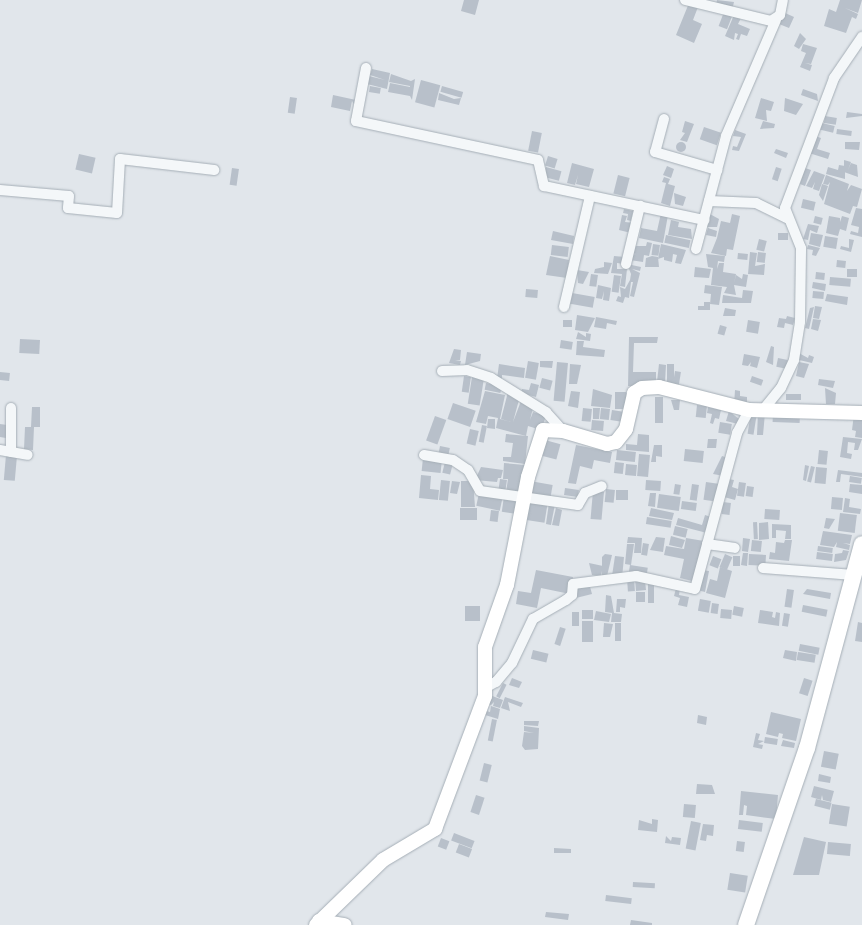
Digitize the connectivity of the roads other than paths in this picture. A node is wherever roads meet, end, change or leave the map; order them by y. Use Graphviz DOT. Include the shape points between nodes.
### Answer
graph roads {
  1 [pos="685,0"];
  2 [pos="783,0"];
  3 [pos="776,20"];
  4 [pos="862,37"];
  5 [pos="366,68"];
  6 [pos="664,119"];
  7 [pos="214,170"];
  8 [pos="717,170"];
  9 [pos="0,190"];
  10 [pos="590,196"];
  11 [pos="709,200"];
  12 [pos="640,206"];
  13 [pos="787,218"];
  14 [pos="704,220"];
  15 [pos="696,249"];
  16 [pos="626,264"];
  17 [pos="564,307"];
  18 [pos="442,371"];
  19 [pos="11,408"];
  20 [pos="756,410"];
  21 [pos="862,413"];
  22 [pos="563,431"];
  23 [pos="0,450"];
  24 [pos="11,452"];
  25 [pos="28,454"];
  26 [pos="424,456"];
  27 [pos="602,486"];
  28 [pos="524,498"];
  29 [pos="708,544"];
  30 [pos="862,544"];
  31 [pos="735,548"];
  32 [pos="763,568"];
  33 [pos="858,578"];
  34 [pos="485,688"];
  35 [pos="317,923"];
  36 [pos="346,925"];
  37 [pos="746,925"];
  38 [pos="757,925"];
  1 -- 3 [label="street"];
  2 -- 3 [label="street"];
  3 -- 8 [label="street" via="726,136"];
  4 -- 13 [label="street" via="834,78 784,208"];
  5 -- 10 [label="street" via="356,120 538,160 544,186"];
  6 -- 8 [label="street" via="655,152"];
  7 -- 9 [label="street" via="120,159 117,213 68,208 69,196"];
  8 -- 11 [label="street"];
  10 -- 12 [label="street"];
  10 -- 17 [label="street"];
  11 -- 13 [label="street" via="756,203"];
  11 -- 14 [label="street"];
  12 -- 14 [label="street"];
  12 -- 16 [label="street"];
  13 -- 20 [label="street" via="801,248 800,322 794,360 781,388"];
  14 -- 15 [label="street"];
  18 -- 22 [label="street" via="467,370 491,378 551,416"];
  19 -- 24 [label="street"];
  20 -- 21 [label="street"];
  20 -- 22 [label="street" via="659,387 642,388 634,393 626,429 616,442 607,444"];
  20 -- 29 [label="street" via="737,433"];
  22 -- 28 [label="street" via="544,430 540,434"];
  23 -- 24 [label="street"];
  24 -- 25 [label="street"];
  26 -- 28 [label="street" via="453,460 468,470 480,491"];
  27 -- 28 [label="street" via="585,494 578,505"];
  28 -- 34 [label="street" via="507,585 485,648"];
  29 -- 31 [label="street"];
  29 -- 34 [label="street" via="695,589 636,576 573,584 572,595 533,618 512,663 496,682"];
  30 -- 33 [label="main road"];
  32 -- 33 [label="street"];
  33 -- 37 [label="main road" via="808,748"];
  33 -- 38 [label="main road" via="818,750"];
  34 -- 35 [label="street" via="478,720 435,829 383,860"];
  35 -- 36 [label="street"];
}
